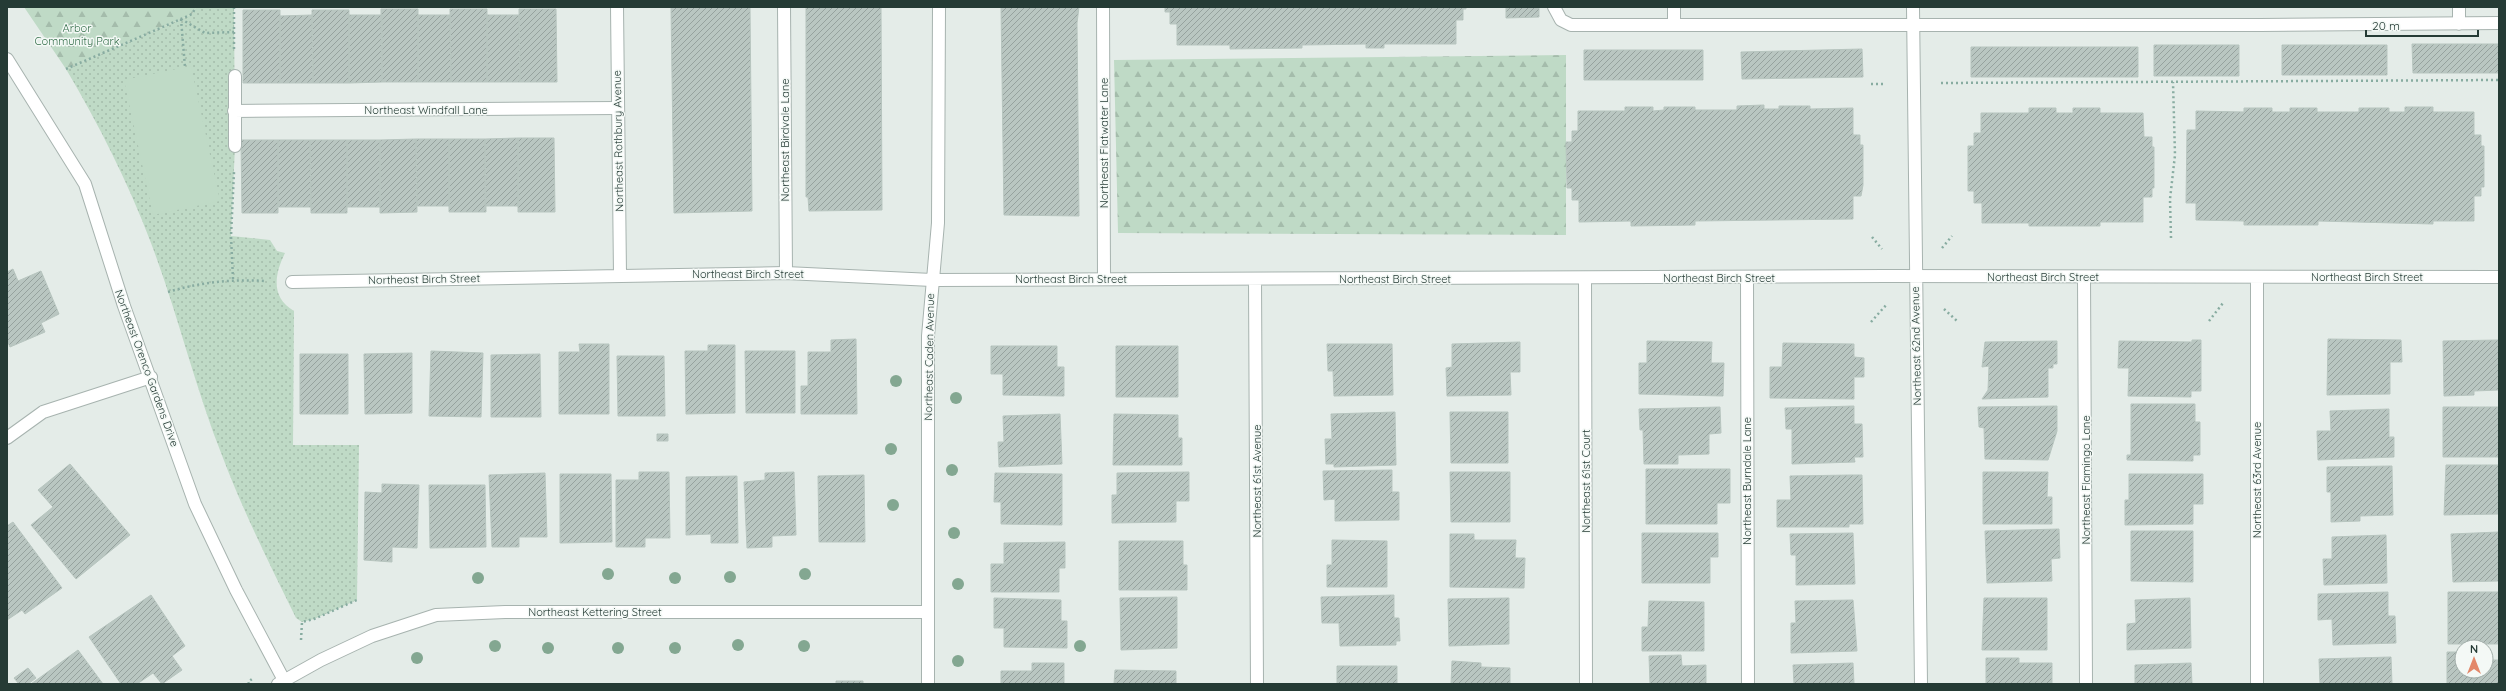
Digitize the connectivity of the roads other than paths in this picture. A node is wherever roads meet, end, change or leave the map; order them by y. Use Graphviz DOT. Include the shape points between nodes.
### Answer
graph roads {
  1 [pos="617,7"];
  2 [pos="784,7"];
  3 [pos="939,7"];
  4 [pos="1103,7"];
  5 [pos="1554,7"];
  6 [pos="1674,7"];
  7 [pos="1913,7"];
  8 [pos="2459,7"];
  9 [pos="2499,23"];
  10 [pos="1674,24"];
  11 [pos="2459,24"];
  12 [pos="1914,26"];
  13 [pos="7,59"];
  14 [pos="234,76"];
  15 [pos="618,108"];
  16 [pos="234,111"];
  17 [pos="234,146"];
  18 [pos="786,273"];
  19 [pos="620,275"];
  20 [pos="1915,276"];
  21 [pos="2084,277"];
  22 [pos="2257,277"];
  23 [pos="2499,277"];
  24 [pos="1585,278"];
  25 [pos="1747,278"];
  26 [pos="1104,279"];
  27 [pos="1256,279"];
  28 [pos="932,280"];
  29 [pos="292,282"];
  30 [pos="151,377"];
  31 [pos="7,438"];
  32 [pos="928,612"];
  33 [pos="282,683"];
  34 [pos="928,684"];
  35 [pos="1257,684"];
  36 [pos="1586,684"];
  37 [pos="1748,684"];
  38 [pos="1921,684"];
  39 [pos="2086,684"];
  40 [pos="2257,684"];
  1 -- 15 [label="street, Northeast Rothbury Avenue"];
  2 -- 18 [label="street, Northeast Birdvale Lane"];
  3 -- 28 [label="street, Northeast Caden Avenue" via="938,223"];
  4 -- 26 [label="street, Northeast Flatwater Lane"];
  5 -- 10 [label="street" via="1561,20 1571,25"];
  6 -- 10 [label="street"];
  7 -- 12 [label="street, Northeast 62nd Avenue"];
  8 -- 11 [label="street"];
  9 -- 11 [label="street"];
  10 -- 12 [label="street"];
  11 -- 12 [label="street"];
  12 -- 20 [label="street, Northeast 62nd Avenue"];
  13 -- 30 [label="street, Northeast Orenco Gardens Drive" via="85,184 124,306"];
  14 -- 16 [label="street"];
  15 -- 16 [label="street, Northeast Windfall Lane"];
  15 -- 19 [label="street, Northeast Rothbury Avenue"];
  16 -- 17 [label="street"];
  18 -- 19 [label="street, Northeast Birch Street"];
  18 -- 28 [label="street, Northeast Birch Street"];
  19 -- 29 [label="street, Northeast Birch Street"];
  20 -- 21 [label="street, Northeast Birch Street"];
  20 -- 25 [label="street, Northeast Birch Street"];
  20 -- 38 [label="street, Northeast 62nd Avenue"];
  21 -- 22 [label="street, Northeast Birch Street"];
  21 -- 39 [label="street, Northeast Flamingo Lane"];
  22 -- 23 [label="street, Northeast Birch Street"];
  22 -- 40 [label="street, Northeast 63rd Avenue"];
  24 -- 25 [label="street, Northeast Birch Street"];
  24 -- 27 [label="street, Northeast Birch Street"];
  24 -- 36 [label="street, Northeast 61st Court"];
  25 -- 37 [label="street, Northeast Burndale Lane"];
  26 -- 27 [label="street, Northeast Birch Street"];
  26 -- 28 [label="street, Northeast Birch Street"];
  27 -- 35 [label="street, Northeast 61st Avenue"];
  28 -- 32 [label="street, Northeast Caden Avenue" via="928,336"];
  30 -- 31 [label="street" via="43,412"];
  30 -- 33 [label="street, Northeast Orenco Gardens Drive" via="195,504"];
  32 -- 33 [label="street, Northeast Kettering Street" via="505,612 436,615 372,636"];
  32 -- 34 [label="street, Northeast Caden Avenue"];
}
